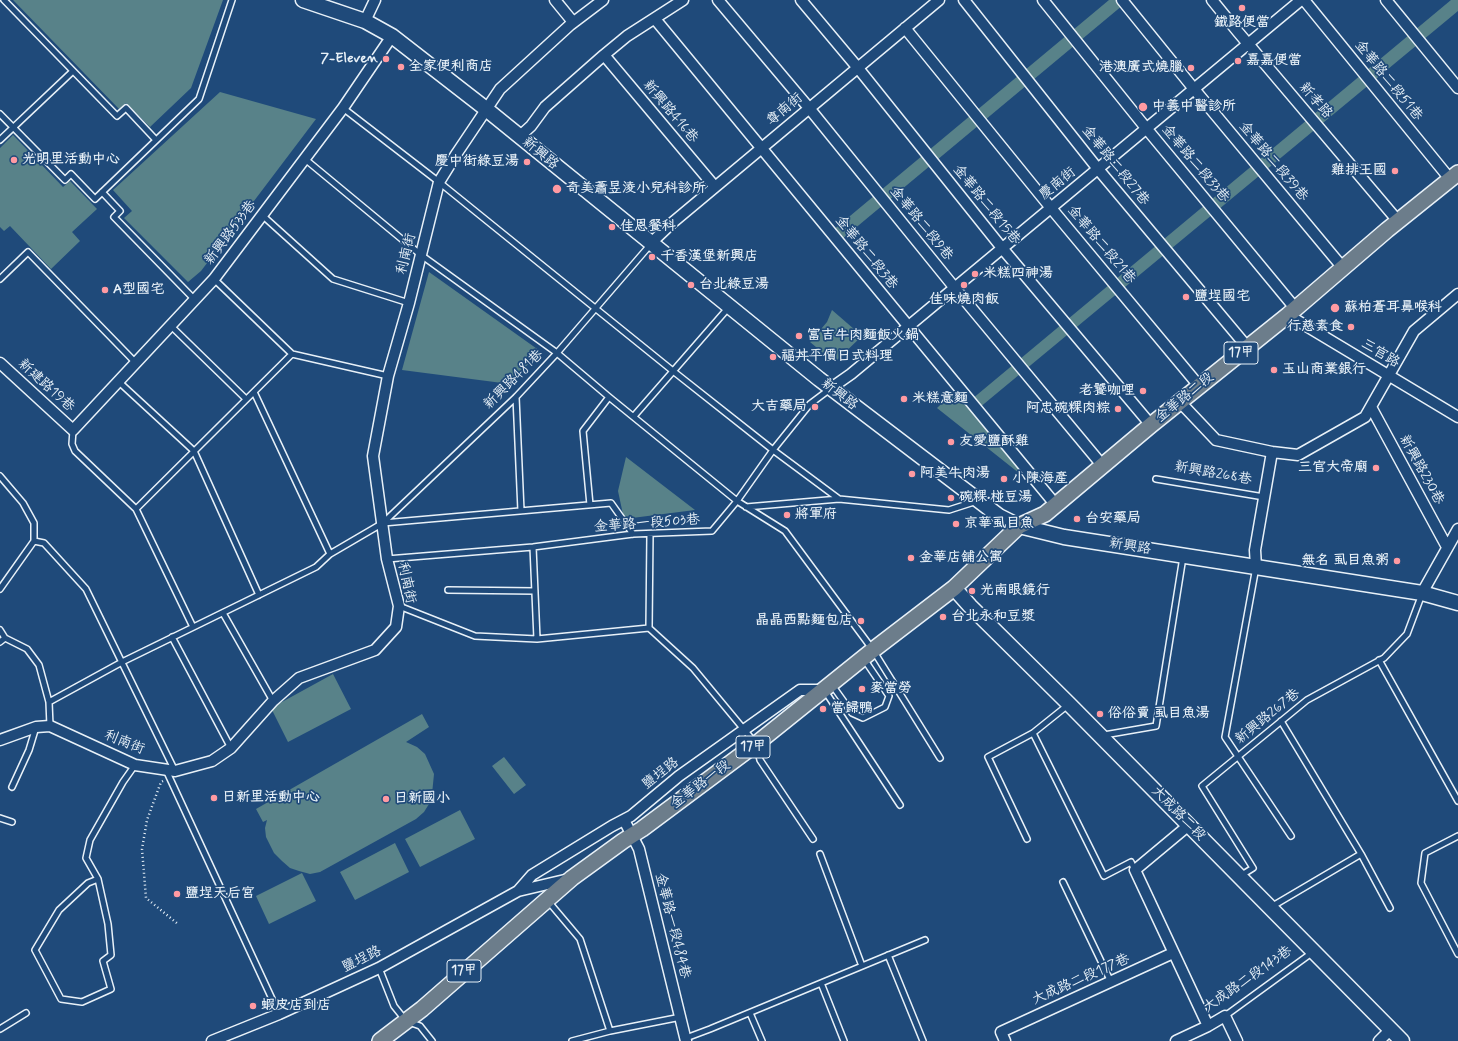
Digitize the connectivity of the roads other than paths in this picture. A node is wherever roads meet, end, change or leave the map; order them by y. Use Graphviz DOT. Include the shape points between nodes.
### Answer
graph roads {
  1 [pos="4,0"];
  2 [pos="232,0"];
  3 [pos="303,0"];
  4 [pos="375,0"];
  5 [pos="555,0"];
  6 [pos="603,0"];
  7 [pos="683,0"];
  8 [pos="718,0"];
  9 [pos="801,0"];
  10 [pos="939,0"];
  11 [pos="964,0"];
  12 [pos="1044,0"];
  13 [pos="1122,0"];
  14 [pos="1212,0"];
  15 [pos="1302,0"];
  16 [pos="1386,0"];
  17 [pos="655,19"];
  18 [pos="365,21"];
  19 [pos="574,22"];
  20 [pos="905,28"];
  21 [pos="392,36"];
  22 [pos="1248,43"];
  23 [pos="604,55"];
  24 [pos="858,68"];
  25 [pos="73,71"];
  26 [pos="1458,88"];
  27 [pos="1194,90"];
  28 [pos="343,108"];
  29 [pos="809,108"];
  30 [pos="486,110"];
  31 [pos="0,114"];
  32 [pos="13,127"];
  33 [pos="1146,128"];
  34 [pos="519,137"];
  35 [pos="0,140"];
  36 [pos="156,140"];
  37 [pos="762,148"];
  38 [pos="304,159"];
  39 [pos="1098,169"];
  40 [pos="1454,176"];
  41 [pos="439,182"];
  42 [pos="715,187"];
  43 [pos="102,192"];
  44 [pos="1051,208"];
  45 [pos="262,215"];
  46 [pos="1398,221"];
  47 [pos="651,243"];
  48 [pos="1002,248"];
  49 [pos="421,255"];
  50 [pos="1343,268"];
  51 [pos="0,279"];
  52 [pos="214,279"];
  53 [pos="954,287"];
  54 [pos="1458,294"];
  55 [pos="195,300"];
  56 [pos="409,303"];
  57 [pos="730,306"];
  58 [pos="596,309"];
  59 [pos="1291,311"];
  60 [pos="170,326"];
  61 [pos="908,326"];
  62 [pos="1248,348"];
  63 [pos="557,353"];
  64 [pos="292,354"];
  65 [pos="0,363"];
  66 [pos="136,363"];
  67 [pos="673,371"];
  68 [pos="1388,375"];
  69 [pos="388,376"];
  70 [pos="119,382"];
  71 [pos="1200,387"];
  72 [pos="831,388"];
  73 [pos="254,392"];
  74 [pos="516,397"];
  75 [pos="609,397"];
  76 [pos="246,399"];
  77 [pos="1180,402"];
  78 [pos="1371,407"];
  79 [pos="634,416"];
  80 [pos="1458,417"];
  81 [pos="1151,426"];
  82 [pos="73,430"];
  83 [pos="773,450"];
  84 [pos="194,451"];
  85 [pos="1272,452"];
  86 [pos="1102,465"];
  87 [pos="0,476"];
  88 [pos="1156,479"];
  89 [pos="1264,497"];
  90 [pos="839,499"];
  91 [pos="977,500"];
  92 [pos="737,501"];
  93 [pos="1056,504"];
  94 [pos="590,505"];
  95 [pos="746,507"];
  96 [pos="136,509"];
  97 [pos="521,511"];
  98 [pos="383,523"];
  99 [pos="1019,526"];
  100 [pos="1458,529"];
  101 [pos="633,534"];
  102 [pos="650,534"];
  103 [pos="34,541"];
  104 [pos="533,547"];
  105 [pos="1447,547"];
  106 [pos="330,554"];
  107 [pos="1183,555"];
  108 [pos="387,558"];
  109 [pos="1256,567"];
  110 [pos="954,588"];
  111 [pos="0,589"];
  112 [pos="448,590"];
  113 [pos="535,591"];
  114 [pos="1422,593"];
  115 [pos="260,595"];
  116 [pos="1458,603"];
  117 [pos="399,606"];
  118 [pos="223,613"];
  119 [pos="193,627"];
  120 [pos="650,628"];
  121 [pos="0,630"];
  122 [pos="172,637"];
  123 [pos="5,638"];
  124 [pos="537,639"];
  125 [pos="0,642"];
  126 [pos="868,654"];
  127 [pos="1379,660"];
  128 [pos="122,662"];
  129 [pos="828,687"];
  130 [pos="273,701"];
  131 [pos="49,702"];
  132 [pos="1069,704"];
  133 [pos="1281,721"];
  134 [pos="50,726"];
  135 [pos="36,728"];
  136 [pos="745,730"];
  137 [pos="1033,733"];
  138 [pos="1101,736"];
  139 [pos="0,740"];
  140 [pos="756,744"];
  141 [pos="230,748"];
  142 [pos="1237,757"];
  143 [pos="940,758"];
  144 [pos="135,765"];
  145 [pos="170,773"];
  146 [pos="12,787"];
  147 [pos="1458,801"];
  148 [pos="900,805"];
  149 [pos="0,818"];
  150 [pos="624,820"];
  151 [pos="12,822"];
  152 [pos="1189,825"];
  153 [pos="632,835"];
  154 [pos="1291,836"];
  155 [pos="1458,836"];
  156 [pos="813,839"];
  157 [pos="1027,839"];
  158 [pos="820,854"];
  159 [pos="1361,854"];
  160 [pos="1135,870"];
  161 [pos="1239,876"];
  162 [pos="572,878"];
  163 [pos="98,879"];
  164 [pos="1063,882"];
  165 [pos="518,891"];
  166 [pos="547,899"];
  167 [pos="1270,907"];
  168 [pos="1390,908"];
  169 [pos="925,940"];
  170 [pos="1314,951"];
  171 [pos="1173,953"];
  172 [pos="1458,954"];
  173 [pos="888,955"];
  174 [pos="862,966"];
  175 [pos="379,968"];
  176 [pos="1111,982"];
  177 [pos="821,983"];
  178 [pos="26,1013"];
  179 [pos="750,1013"];
  180 [pos="279,1014"];
  181 [pos="1225,1016"];
  182 [pos="681,1017"];
  183 [pos="406,1021"];
  184 [pos="1208,1026"];
  185 [pos="0,1028"];
  186 [pos="1391,1029"];
  187 [pos="610,1031"];
  188 [pos="1003,1036"];
  189 [pos="686,1039"];
  190 [pos="212,1041"];
  191 [pos="380,1041"];
  192 [pos="432,1041"];
  193 [pos="572,1041"];
  194 [pos="762,1041"];
  195 [pos="844,1041"];
  196 [pos="924,1041"];
  197 [pos="1176,1041"];
  198 [pos="1237,1041"];
  199 [pos="1379,1041"];
  200 [pos="1402,1041"];
  1 -- 25 [label="lane"];
  2 -- 36 [label="lane" via="199,100"];
  3 -- 18 [label="street, 新興路"];
  4 -- 18 [label="street"];
  5 -- 19 [label="street"];
  6 -- 19 [label="street, 利南街"];
  7 -- 17 [label="street"];
  8 -- 29 [label="street, 金華路二段9巷"];
  9 -- 24 [label="street, 金華路二段15巷"];
  10 -- 20 [label="street, 尊南街"];
  11 -- 39 [label="street, 金華路二段27巷"];
  12 -- 33 [label="street, 金華路二段33巷"];
  13 -- 27 [label="street, 金華路二段39巷"];
  14 -- 22 [label="street, 新孝路"];
  15 -- 22 [label="street, 慶南街"];
  15 -- 40 [label="street, 金華路二段51巷"];
  16 -- 26 [label="street"];
  17 -- 23 [label="street" via="627,36"];
  17 -- 37 [label="street, 金華路二段3巷"];
  18 -- 21 [label="street, 新興路"];
  19 -- 30 [label="street, 利南街" via="500,89"];
  20 -- 24 [label="street, 尊南街"];
  20 -- 44 [label="street, 金華路二段21巷"];
  21 -- 28 [label="street, 新興路533巷"];
  21 -- 30 [label="street, 新興路"];
  22 -- 27 [label="street, 慶南街"];
  22 -- 46 [label="street, 新孝路"];
  23 -- 34 [label="street" via="546,107"];
  23 -- 42 [label="street, 新興路416巷"];
  24 -- 29 [label="street, 尊南街"];
  24 -- 48 [label="street, 金華路二段15巷"];
  25 -- 32 [label="lane"];
  25 -- 36 [label="lane" via="118,116 126,108"];
  27 -- 33 [label="street, 慶南街"];
  27 -- 50 [label="street, 金華路二段39巷"];
  28 -- 38 [label="street, 新興路533巷"];
  28 -- 41 [label="lane"];
  29 -- 37 [label="street, 尊南街"];
  29 -- 53 [label="street, 金華路二段9巷"];
  30 -- 34 [label="street, 新興路"];
  30 -- 41 [label="street, 利南街"];
  31 -- 32 [label="lane"];
  32 -- 35 [label="lane"];
  32 -- 43 [label="lane" via="65,180 71,174 95,199"];
  33 -- 39 [label="street, 慶南街"];
  33 -- 59 [label="street, 金華路二段33巷"];
  34 -- 47 [label="street, 新興路"];
  36 -- 43 [label="lane"];
  37 -- 42 [label="street, 尊南街"];
  37 -- 61 [label="street, 金華路二段3巷"];
  38 -- 45 [label="street, 新興路533巷"];
  38 -- 49 [label="lane"];
  39 -- 44 [label="street, 慶南街"];
  39 -- 62 [label="street, 金華路二段27巷"];
  40 -- 46 [label="main road, 金華路二段 / 17甲"];
  41 -- 49 [label="street, 利南街"];
  41 -- 58 [label="lane"];
  42 -- 47 [label="street, 尊南街"];
  43 -- 55 [label="lane" via="120,211 114,217"];
  44 -- 48 [label="street, 慶南街"];
  44 -- 71 [label="street, 金華路二段21巷"];
  45 -- 52 [label="street, 新興路533巷"];
  45 -- 56 [label="lane" via="333,279"];
  46 -- 50 [label="main road, 金華路二段 / 17甲"];
  47 -- 57 [label="street, 新興路"];
  47 -- 58 [label="lane, 新興路481巷"];
  48 -- 53 [label="street, 慶南街"];
  48 -- 81 [label="street, 金華路二段15巷"];
  49 -- 56 [label="street, 利南街"];
  49 -- 63 [label="lane"];
  50 -- 59 [label="main road, 金華路二段 / 17甲"];
  51 -- 66 [label="lane" via="28,252"];
  52 -- 55 [label="street, 新興路533巷"];
  52 -- 64 [label="lane"];
  53 -- 61 [label="street, 慶南街"];
  53 -- 86 [label="street, 金華路二段9巷"];
  54 -- 68 [label="street" via="1414,331"];
  55 -- 60 [label="street, 新興路533巷"];
  56 -- 69 [label="street, 利南街"];
  57 -- 67 [label="lane"];
  57 -- 72 [label="street, 新興路"];
  58 -- 63 [label="lane, 新興路481巷"];
  58 -- 67 [label="lane"];
  59 -- 62 [label="main road, 金華路二段 / 17甲"];
  59 -- 68 [label="street, 三官路"];
  60 -- 66 [label="street, 新興路533巷"];
  60 -- 76 [label="lane"];
  61 -- 72 [label="street, 慶南街"];
  61 -- 93 [label="street, 金華路二段3巷"];
  62 -- 71 [label="main road, 金華路二段 / 17甲"];
  63 -- 74 [label="lane, 新興路481巷"];
  63 -- 75 [label="lane"];
  64 -- 69 [label="lane"];
  64 -- 73 [label="lane"];
  65 -- 82 [label="street, 新建路19巷"];
  66 -- 70 [label="street, 新興路533巷"];
  67 -- 79 [label="lane"];
  67 -- 83 [label="lane"];
  68 -- 78 [label="street"];
  68 -- 80 [label="street, 三官路"];
  69 -- 98 [label="street, 利南街" via="373,456"];
  70 -- 82 [label="street, 新興路533巷"];
  70 -- 84 [label="lane"];
  71 -- 77 [label="main road, 金華路二段 / 17甲"];
  72 -- 83 [label="lane, 金華路一段503巷" via="810,404"];
  72 -- 91 [label="street, 新興路"];
  73 -- 76 [label="lane"];
  73 -- 106 [label="lane"];
  74 -- 97 [label="lane"];
  74 -- 98 [label="lane, 新興路481巷"];
  75 -- 79 [label="lane"];
  75 -- 94 [label="lane" via="583,431"];
  76 -- 84 [label="lane"];
  77 -- 81 [label="main road, 金華路二段 / 17甲"];
  77 -- 85 [label="street" via="1216,440"];
  78 -- 85 [label="street" via="1365,417 1298,455"];
  78 -- 105 [label="street, 新興路230巷"];
  79 -- 92 [label="lane"];
  81 -- 86 [label="main road, 金華路二段 / 17甲"];
  82 -- 96 [label="lane" via="72,444 75,451"];
  83 -- 90 [label="lane"];
  83 -- 92 [label="lane, 金華路一段503巷"];
  84 -- 96 [label="lane"];
  84 -- 115 [label="lane"];
  85 -- 89 [label="street, 新興路268巷"];
  86 -- 93 [label="main road, 金華路二段 / 17甲"];
  87 -- 103 [label="lane" via="23,503 34,523"];
  88 -- 89 [label="lane, 新興路268巷"];
  89 -- 109 [label="street, 新興路268巷" via="1255,550"];
  90 -- 91 [label="lane" via="949,510"];
  90 -- 95 [label="lane"];
  91 -- 99 [label="street, 新興路" via="999,516"];
  92 -- 95 [label="lane"];
  92 -- 102 [label="lane, 金華路一段503巷" via="712,531"];
  93 -- 99 [label="main road, 金華路二段 / 17甲" via="1045,514"];
  94 -- 97 [label="lane"];
  94 -- 101 [label="lane" via="611,504"];
  95 -- 126 [label="lane" via="785,530"];
  96 -- 119 [label="lane"];
  97 -- 98 [label="lane"];
  98 -- 106 [label="lane"];
  98 -- 108 [label="street, 利南街"];
  99 -- 107 [label="street, 新興路" via="1064,537"];
  99 -- 110 [label="main road, 金華路一段 / 17甲"];
  100 -- 105 [label="street"];
  101 -- 102 [label="lane, 金華路一段503巷"];
  101 -- 104 [label="lane, 金華路一段503巷"];
  102 -- 120 [label="lane"];
  103 -- 111 [label="lane"];
  103 -- 128 [label="lane" via="44,543 86,589"];
  104 -- 108 [label="lane, 金華路一段503巷"];
  104 -- 113 [label="lane"];
  105 -- 114 [label="street"];
  106 -- 115 [label="lane" via="316,567"];
  107 -- 109 [label="street, 新興路"];
  107 -- 138 [label="lane" via="1156,726"];
  108 -- 117 [label="street, 利南街"];
  109 -- 114 [label="street, 新興路"];
  109 -- 142 [label="lane" via="1225,737"];
  110 -- 126 [label="main road, 金華路一段 / 17甲"];
  110 -- 132 [label="street, 大成路二段"];
  112 -- 113 [label="lane"];
  113 -- 124 [label="lane"];
  114 -- 116 [label="street, 新興路"];
  114 -- 127 [label="lane, 新興路267巷" via="1407,634"];
  115 -- 118 [label="lane"];
  117 -- 124 [label="lane" via="475,636"];
  117 -- 130 [label="street, 利南街" via="396,627 375,650 299,678"];
  118 -- 119 [label="lane"];
  118 -- 130 [label="lane"];
  119 -- 122 [label="lane"];
  120 -- 124 [label="lane"];
  120 -- 136 [label="lane" via="693,668"];
  121 -- 123 [label="lane"];
  122 -- 128 [label="lane"];
  122 -- 141 [label="lane"];
  123 -- 125 [label="lane"];
  123 -- 131 [label="lane" via="27,649 39,665"];
  126 -- 129 [label="main road, 金華路一段 / 17甲"];
  126 -- 129 [label="lane" via="889,696 885,707 863,718 852,713"];
  126 -- 143 [label="lane"];
  127 -- 133 [label="lane, 新興路267巷" via="1307,700"];
  127 -- 147 [label="lane"];
  128 -- 131 [label="lane"];
  128 -- 145 [label="lane"];
  129 -- 136 [label="street, 鹽埕路" via="800,690"];
  129 -- 140 [label="main road, 金華路一段 / 17甲"];
  129 -- 148 [label="lane"];
  130 -- 141 [label="street, 利南街"];
  131 -- 134 [label="lane"];
  132 -- 137 [label="lane"];
  132 -- 138 [label="street, 大成路二段"];
  133 -- 142 [label="lane, 新興路267巷"];
  133 -- 159 [label="lane"];
  134 -- 135 [label="street"];
  134 -- 144 [label="street, 利南街"];
  135 -- 139 [label="street"];
  135 -- 146 [label="lane"];
  136 -- 140 [label="lane"];
  136 -- 150 [label="street, 鹽埕路"];
  137 -- 157 [label="lane" via="988,757"];
  137 -- 160 [label="lane" via="1104,876 1131,862"];
  138 -- 152 [label="street, 大成路二段"];
  140 -- 153 [label="main road, 金華路一段 / 17甲"];
  140 -- 156 [label="lane" via="760,760"];
  141 -- 145 [label="street, 利南街" via="212,761"];
  142 -- 154 [label="lane"];
  142 -- 161 [label="lane, 新興路267巷" via="1202,786 1253,868"];
  144 -- 145 [label="street, 利南街"];
  144 -- 163 [label="lane" via="90,840 86,858"];
  145 -- 180 [label="lane"];
  149 -- 151 [label="lane"];
  150 -- 153 [label="street, 金華路一段484巷"];
  150 -- 165 [label="street, 鹽埕路" via="532,875"];
  152 -- 160 [label="street"];
  152 -- 161 [label="street, 大成路二段"];
  153 -- 162 [label="main road, 金華路一段 / 17甲"];
  153 -- 182 [label="street, 金華路一段484巷" via="639,849"];
  155 -- 172 [label="lane" via="1425,853 1421,883"];
  158 -- 174 [label="lane"];
  159 -- 167 [label="lane"];
  159 -- 168 [label="lane"];
  160 -- 171 [label="street"];
  161 -- 167 [label="street, 大成路二段"];
  162 -- 165 [label="street, 鹽埕路"];
  162 -- 166 [label="main road, 金華路一段 / 17甲"];
  163 -- 163 [label="lane" via="108,924 111,955 103,960 111,988 82,1002 61,999 35,950 59,910 88,883"];
  164 -- 176 [label="lane"];
  165 -- 175 [label="street, 鹽埕路"];
  166 -- 183 [label="main road, 金華路一段 / 17甲"];
  166 -- 187 [label="lane" via="580,939"];
  167 -- 170 [label="street, 大成路二段"];
  169 -- 173 [label="lane"];
  170 -- 181 [label="lane, 大成路二段143巷"];
  170 -- 186 [label="street, 大成路二段"];
  171 -- 176 [label="street, 大成路二段177巷"];
  171 -- 184 [label="street"];
  173 -- 174 [label="lane"];
  173 -- 196 [label="lane"];
  174 -- 177 [label="lane"];
  175 -- 180 [label="street, 鹽埕路"];
  175 -- 183 [label="lane" via="394,1006"];
  176 -- 188 [label="street, 大成路二段177巷"];
  177 -- 179 [label="lane"];
  177 -- 195 [label="lane"];
  178 -- 185 [label="lane"];
  179 -- 189 [label="lane"];
  179 -- 194 [label="lane"];
  180 -- 190 [label="street, 鹽埕路"];
  181 -- 184 [label="street, 大成路二段143巷"];
  181 -- 198 [label="street"];
  182 -- 187 [label="lane"];
  182 -- 189 [label="street, 金華路一段484巷"];
  183 -- 191 [label="main road, 金華路一段 / 17甲"];
  183 -- 192 [label="lane" via="420,1026"];
  184 -- 197 [label="street, 大成路二段143巷"];
  186 -- 199 [label="street"];
  186 -- 200 [label="street, 大成路二段"];
  187 -- 193 [label="lane"];
}
